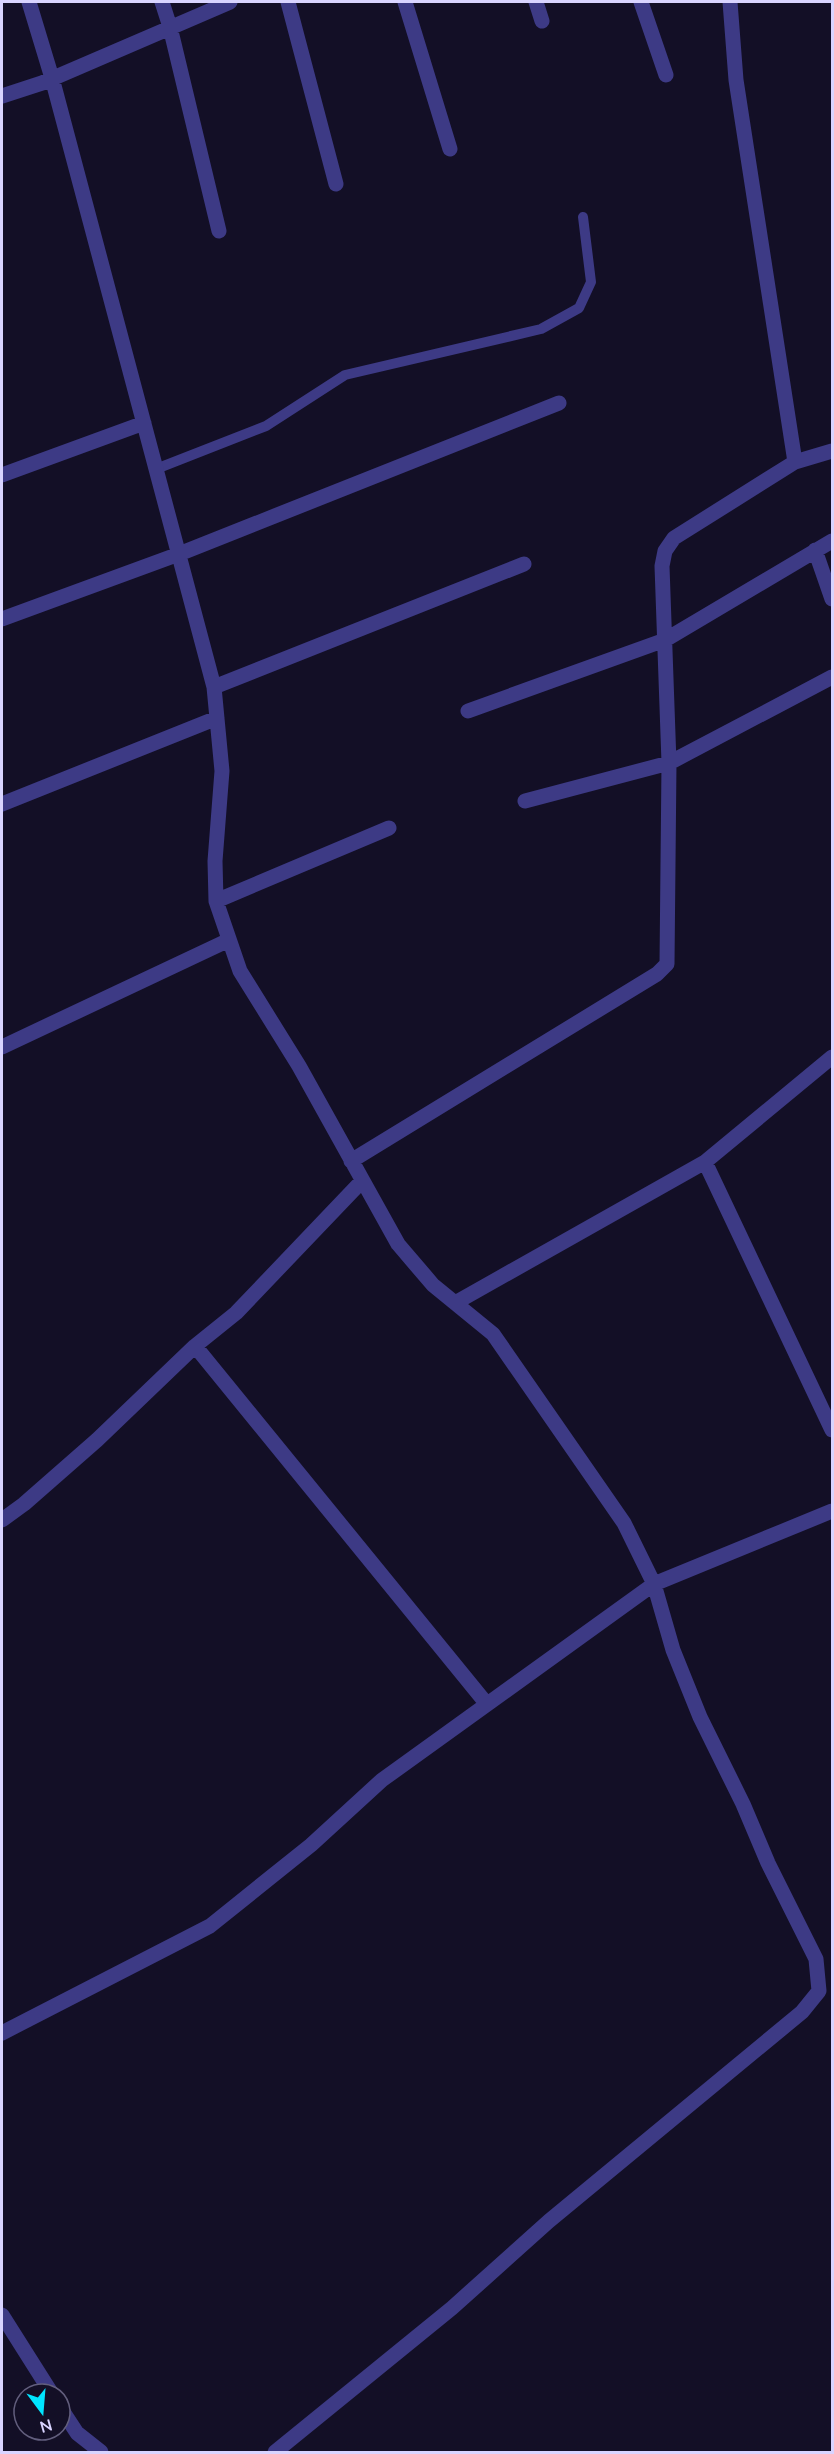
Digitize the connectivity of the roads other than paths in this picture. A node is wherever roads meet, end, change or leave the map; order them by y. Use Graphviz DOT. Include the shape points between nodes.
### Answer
graph roads {
  1 [pos="29,2"];
  2 [pos="162,2"];
  3 [pos="230,2"];
  4 [pos="288,2"];
  5 [pos="405,2"];
  6 [pos="536,2"];
  7 [pos="641,2"];
  8 [pos="730,2"];
  9 [pos="542,21"];
  10 [pos="170,27"];
  11 [pos="666,75"];
  12 [pos="52,78"];
  13 [pos="2,96"];
  14 [pos="450,149"];
  15 [pos="336,184"];
  16 [pos="583,217"];
  17 [pos="219,231"];
  18 [pos="559,403"];
  19 [pos="144,423"];
  20 [pos="832,451"];
  21 [pos="795,462"];
  22 [pos="156,469"];
  23 [pos="2,475"];
  24 [pos="832,541"];
  25 [pos="815,550"];
  26 [pos="178,554"];
  27 [pos="524,564"];
  28 [pos="832,599"];
  29 [pos="2,619"];
  30 [pos="665,640"];
  31 [pos="832,677"];
  32 [pos="214,687"];
  33 [pos="468,711"];
  34 [pos="217,718"];
  35 [pos="669,763"];
  36 [pos="3,800"];
  37 [pos="525,801"];
  38 [pos="389,828"];
  39 [pos="216,901"];
  40 [pos="229,940"];
  41 [pos="2,1047"];
  42 [pos="832,1058"];
  43 [pos="351,1161"];
  44 [pos="705,1162"];
  45 [pos="362,1181"];
  46 [pos="455,1303"];
  47 [pos="195,1346"];
  48 [pos="832,1430"];
  49 [pos="832,1511"];
  50 [pos="2,1520"];
  51 [pos="654,1584"];
  52 [pos="486,1703"];
  53 [pos="2,2033"];
  54 [pos="2,2315"];
  55 [pos="44,2382"];
  56 [pos="72,2425"];
  57 [pos="101,2452"];
  58 [pos="275,2452"];
  1 -- 12 [label="street"];
  2 -- 10 [label="street"];
  3 -- 10 [label="street"];
  4 -- 15 [label="street"];
  5 -- 14 [label="street"];
  6 -- 9 [label="street"];
  7 -- 11 [label="street"];
  8 -- 21 [label="street" via="736,80"];
  10 -- 12 [label="street"];
  10 -- 17 [label="street"];
  12 -- 13 [label="street"];
  12 -- 19 [label="street"];
  16 -- 22 [label="lane" via="591,282 579,308 541,329 345,375 266,426"];
  18 -- 26 [label="street"];
  19 -- 22 [label="street"];
  19 -- 23 [label="street"];
  20 -- 21 [label="street"];
  21 -- 30 [label="street" via="674,538 665,551 662,566"];
  22 -- 26 [label="street"];
  24 -- 25 [label="street"];
  25 -- 28 [label="street"];
  25 -- 30 [label="street"];
  26 -- 29 [label="street"];
  26 -- 32 [label="street"];
  27 -- 32 [label="street"];
  30 -- 33 [label="street"];
  30 -- 35 [label="street"];
  31 -- 35 [label="street"];
  32 -- 34 [label="street"];
  34 -- 36 [label="street"];
  34 -- 39 [label="street" via="222,771"];
  35 -- 37 [label="street"];
  35 -- 43 [label="street" via="667,964 657,974"];
  38 -- 39 [label="street"];
  39 -- 40 [label="street"];
  40 -- 41 [label="street"];
  40 -- 43 [label="street" via="240,971 299,1066"];
  42 -- 44 [label="street"];
  43 -- 45 [label="street"];
  44 -- 46 [label="street"];
  44 -- 48 [label="street"];
  45 -- 46 [label="street" via="398,1244 433,1285"];
  45 -- 47 [label="street" via="236,1312"];
  46 -- 51 [label="street" via="493,1334 624,1523"];
  47 -- 50 [label="street" via="97,1440"];
  47 -- 52 [label="street"];
  49 -- 51 [label="street"];
  51 -- 52 [label="street"];
  51 -- 58 [label="street" via="673,1650 700,1718 816,1959 819,1991 802,2012"];
  52 -- 53 [label="street" via="382,1780 311,1845 210,1926"];
  54 -- 55 [label="street"];
  56 -- 57 [label="street"];
}
